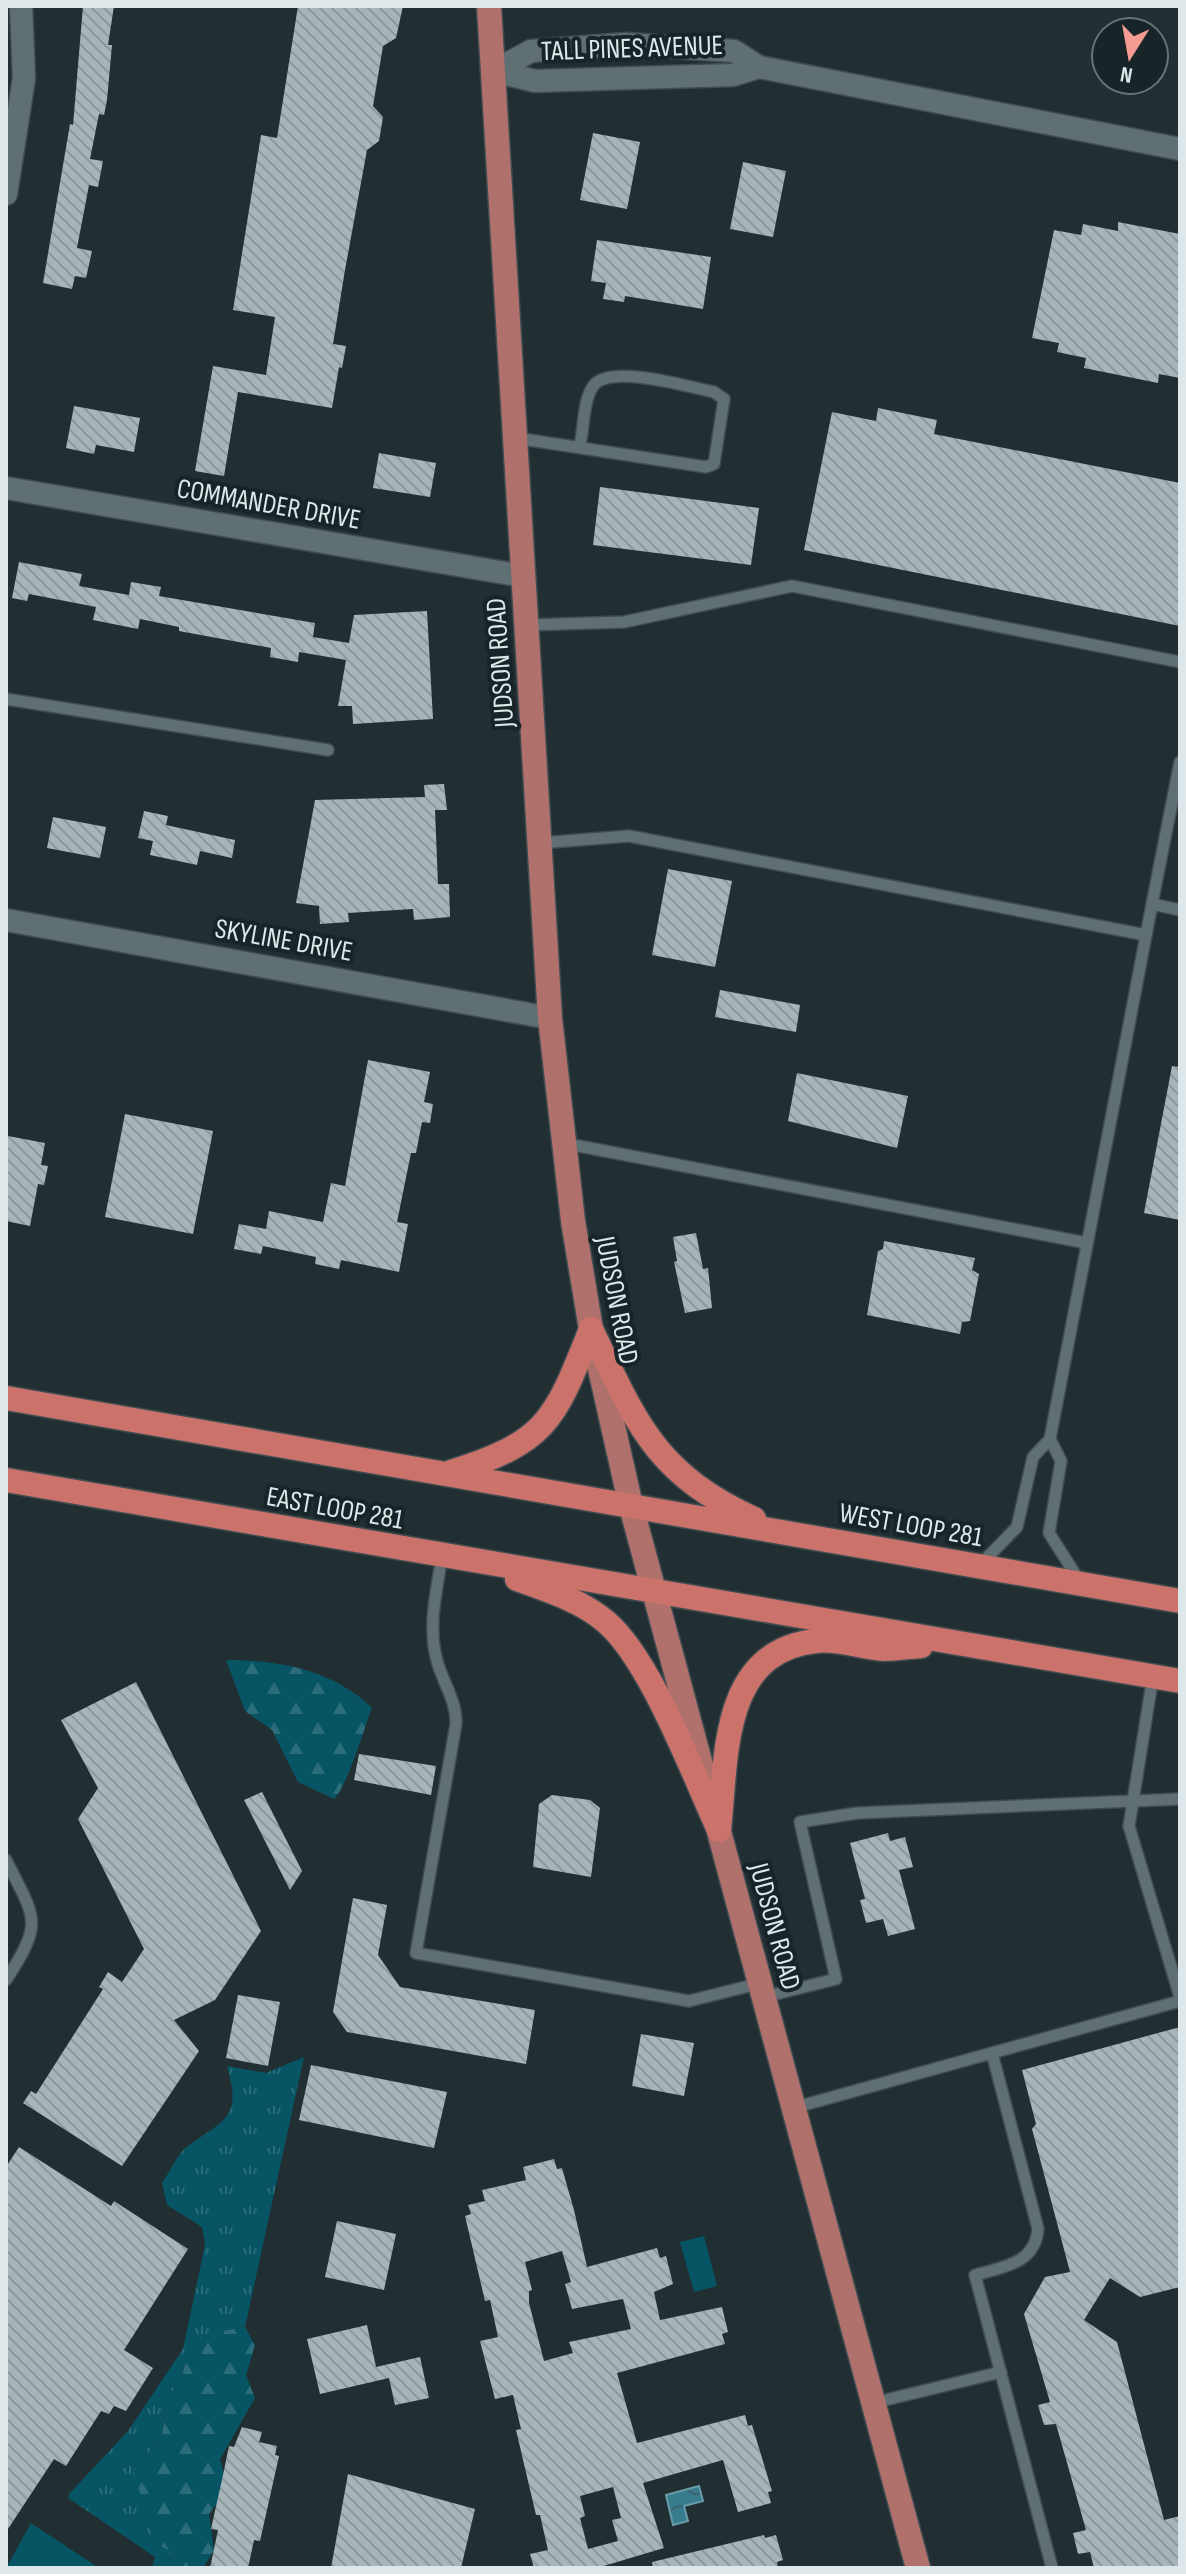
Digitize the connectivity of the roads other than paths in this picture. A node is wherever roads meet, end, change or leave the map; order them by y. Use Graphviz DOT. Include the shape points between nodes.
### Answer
graph roads {
  1 [pos="21,6"];
  2 [pos="489,6"];
  3 [pos="759,67"];
  4 [pos="494,71"];
  5 [pos="1180,149"];
  6 [pos="6,194"];
  7 [pos="516,438"];
  8 [pos="580,445"];
  9 [pos="6,488"];
  10 [pos="523,576"];
  11 [pos="526,625"];
  12 [pos="1180,662"];
  13 [pos="6,699"];
  14 [pos="328,750"];
  15 [pos="1180,762"];
  16 [pos="540,843"];
  17 [pos="1152,904"];
  18 [pos="1180,910"];
  19 [pos="6,920"];
  20 [pos="1146,935"];
  21 [pos="550,1018"];
  22 [pos="562,1143"];
  23 [pos="1087,1243"];
  24 [pos="591,1329"];
  25 [pos="13,1401"];
  26 [pos="1050,1439"];
  27 [pos="447,1473"];
  28 [pos="6,1480"];
  29 [pos="631,1506"];
  30 [pos="782,1532"];
  31 [pos="442,1556"];
  32 [pos="470,1560"];
  33 [pos="979,1566"];
  34 [pos="1082,1584"];
  35 [pos="655,1592"];
  36 [pos="1180,1601"];
  37 [pos="959,1643"];
  38 [pos="1153,1676"];
  39 [pos="1180,1681"];
  40 [pos="1180,1799"];
  41 [pos="1131,1802"];
  42 [pos="719,1830"];
  43 [pos="6,1860"];
  44 [pos="6,1980"];
  45 [pos="762,1990"];
  46 [pos="1180,1999"];
  47 [pos="992,2053"];
  48 [pos="793,2108"];
  49 [pos="1001,2372"];
  50 [pos="873,2403"];
  51 [pos="918,2568"];
  52 [pos="1052,2568"];
  1 -- 6 [label="street" via="24,78"];
  2 -- 4 [label="main road, JUDSON ROAD"];
  3 -- 4 [label="street, TALL PINES AVENUE" via="733,75 535,81"];
  3 -- 4 [label="street, TALL PINES AVENUE" via="734,51 626,44 531,51"];
  3 -- 5 [label="street, TALL PINES AVENUE"];
  4 -- 7 [label="main road, JUDSON ROAD"];
  7 -- 8 [label="lane"];
  7 -- 10 [label="main road, JUDSON ROAD"];
  8 -- 8 [label="lane" via="706,467 714,464 724,399 601,379 590,393"];
  9 -- 10 [label="street, COMMANDER DRIVE"];
  10 -- 11 [label="main road, JUDSON ROAD"];
  11 -- 12 [label="lane" via="624,622 792,586"];
  11 -- 16 [label="main road, JUDSON ROAD"];
  13 -- 14 [label="lane"];
  15 -- 17 [label="lane"];
  16 -- 20 [label="lane" via="629,836"];
  16 -- 21 [label="main road, JUDSON ROAD"];
  17 -- 18 [label="lane"];
  17 -- 20 [label="lane"];
  19 -- 21 [label="street, SKYLINE DRIVE"];
  20 -- 23 [label="lane"];
  21 -- 22 [label="main road, JUDSON ROAD"];
  22 -- 23 [label="lane"];
  22 -- 24 [label="main road, JUDSON ROAD"];
  23 -- 26 [label="lane"];
  24 -- 27 [label="highway" via="565,1395 539,1432 511,1450"];
  24 -- 29 [label="main road, JUDSON ROAD"];
  24 -- 30 [label="highway" via="643,1432 666,1463 717,1500"];
  25 -- 27 [label="highway, EAST LOOP 281"];
  26 -- 33 [label="lane" via="1033,1457 1017,1527"];
  26 -- 34 [label="lane" via="1061,1461 1049,1533"];
  27 -- 29 [label="highway, EAST LOOP 281"];
  28 -- 31 [label="highway, EAST LOOP 281"];
  29 -- 30 [label="highway, WEST LOOP 281"];
  29 -- 35 [label="main road, JUDSON ROAD"];
  30 -- 33 [label="highway, WEST LOOP 281"];
  31 -- 32 [label="highway, EAST LOOP 281"];
  31 -- 45 [label="lane" via="432,1639 455,1705 456,1724 416,1953 689,2001"];
  32 -- 35 [label="highway, EAST LOOP 281"];
  32 -- 42 [label="highway" via="572,1600 614,1630 647,1676"];
  33 -- 34 [label="highway, WEST LOOP 281"];
  34 -- 36 [label="highway, WEST LOOP 281"];
  35 -- 37 [label="highway"];
  35 -- 42 [label="main road, JUDSON ROAD"];
  37 -- 38 [label="highway"];
  37 -- 42 [label="highway" via="884,1649 818,1640 771,1657 743,1685 734,1710"];
  38 -- 39 [label="highway"];
  38 -- 41 [label="lane"];
  40 -- 41 [label="lane"];
  41 -- 45 [label="lane" via="857,1813 800,1822 836,1979"];
  41 -- 46 [label="lane" via="1131,1833"];
  42 -- 45 [label="main road, JUDSON ROAD"];
  43 -- 44 [label="lane" via="34,1919 30,1942"];
  45 -- 48 [label="main road, JUDSON ROAD"];
  46 -- 47 [label="lane"];
  47 -- 48 [label="lane"];
  47 -- 49 [label="lane" via="1038,2229 1033,2249 1020,2262 975,2275"];
  48 -- 50 [label="main road, JUDSON ROAD"];
  49 -- 50 [label="lane"];
  49 -- 52 [label="lane"];
  50 -- 51 [label="main road, JUDSON ROAD"];
}
